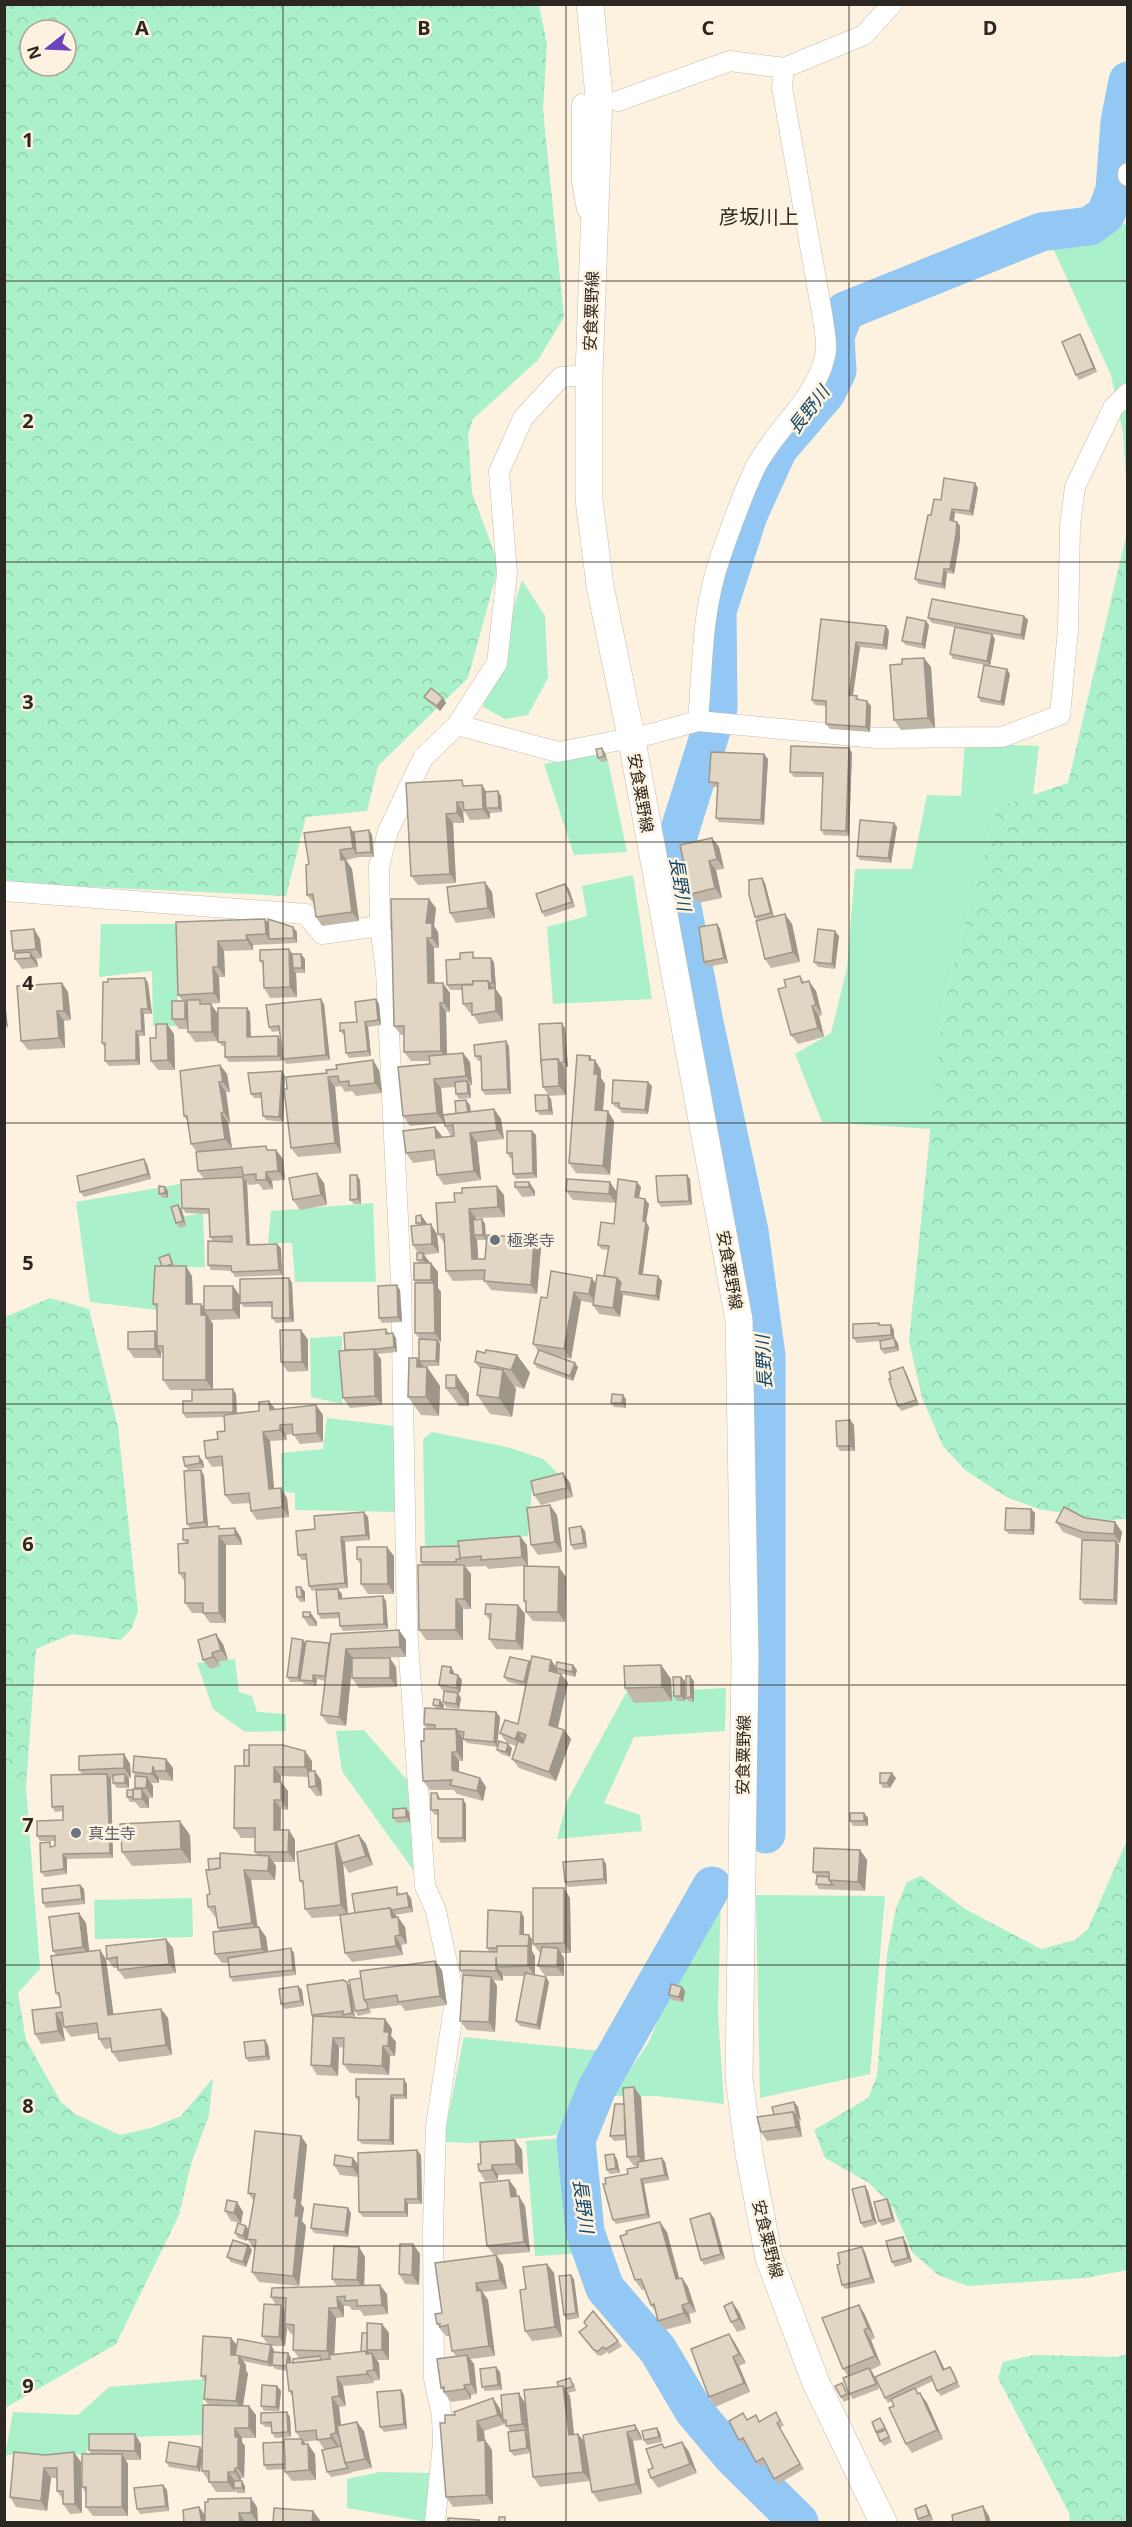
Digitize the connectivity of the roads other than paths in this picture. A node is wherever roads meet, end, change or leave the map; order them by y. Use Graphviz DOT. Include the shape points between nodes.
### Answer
graph roads {
  1 [pos="590,4"];
  2 [pos="892,4"];
  3 [pos="784,68"];
  4 [pos="618,101"];
  5 [pos="582,104"];
  6 [pos="593,242"];
  7 [pos="589,375"];
  8 [pos="1128,393"];
  9 [pos="708,723"];
  10 [pos="457,725"];
  11 [pos="631,736"];
  12 [pos="4,891"];
  13 [pos="380,927"];
  14 [pos="435,2523"];
  15 [pos="883,2523"];
  1 -- 6 [label="main road, 安食粟野線" via="599,96"];
  2 -- 3 [label="street" via="864,35"];
  3 -- 4 [label="street" via="730,61"];
  3 -- 9 [label="street" via="782,87 826,351 817,378 755,469 720,557 703,628"];
  5 -- 6 [label="street" via="582,182"];
  6 -- 7 [label="main road, 安食粟野線"];
  7 -- 10 [label="street" via="561,377 523,418 499,472 507,573 497,663"];
  7 -- 11 [label="main road, 安食粟野線" via="589,499 600,586"];
  8 -- 9 [label="street" via="1113,408 1075,487 1060,715 1002,737 876,738"];
  9 -- 11 [label="street"];
  10 -- 11 [label="street" via="558,752"];
  10 -- 13 [label="street" via="423,758 388,831 379,867"];
  11 -- 15 [label="main road, 安食粟野線" via="739,1320 745,1658 739,2078 749,2154 769,2258 816,2383"];
  12 -- 13 [label="street" via="306,914 322,934"];
  13 -- 14 [label="street" via="386,971 401,1281 408,1639 425,1886 436,1911 455,2000 436,2126 434,2379 443,2443"];
}
